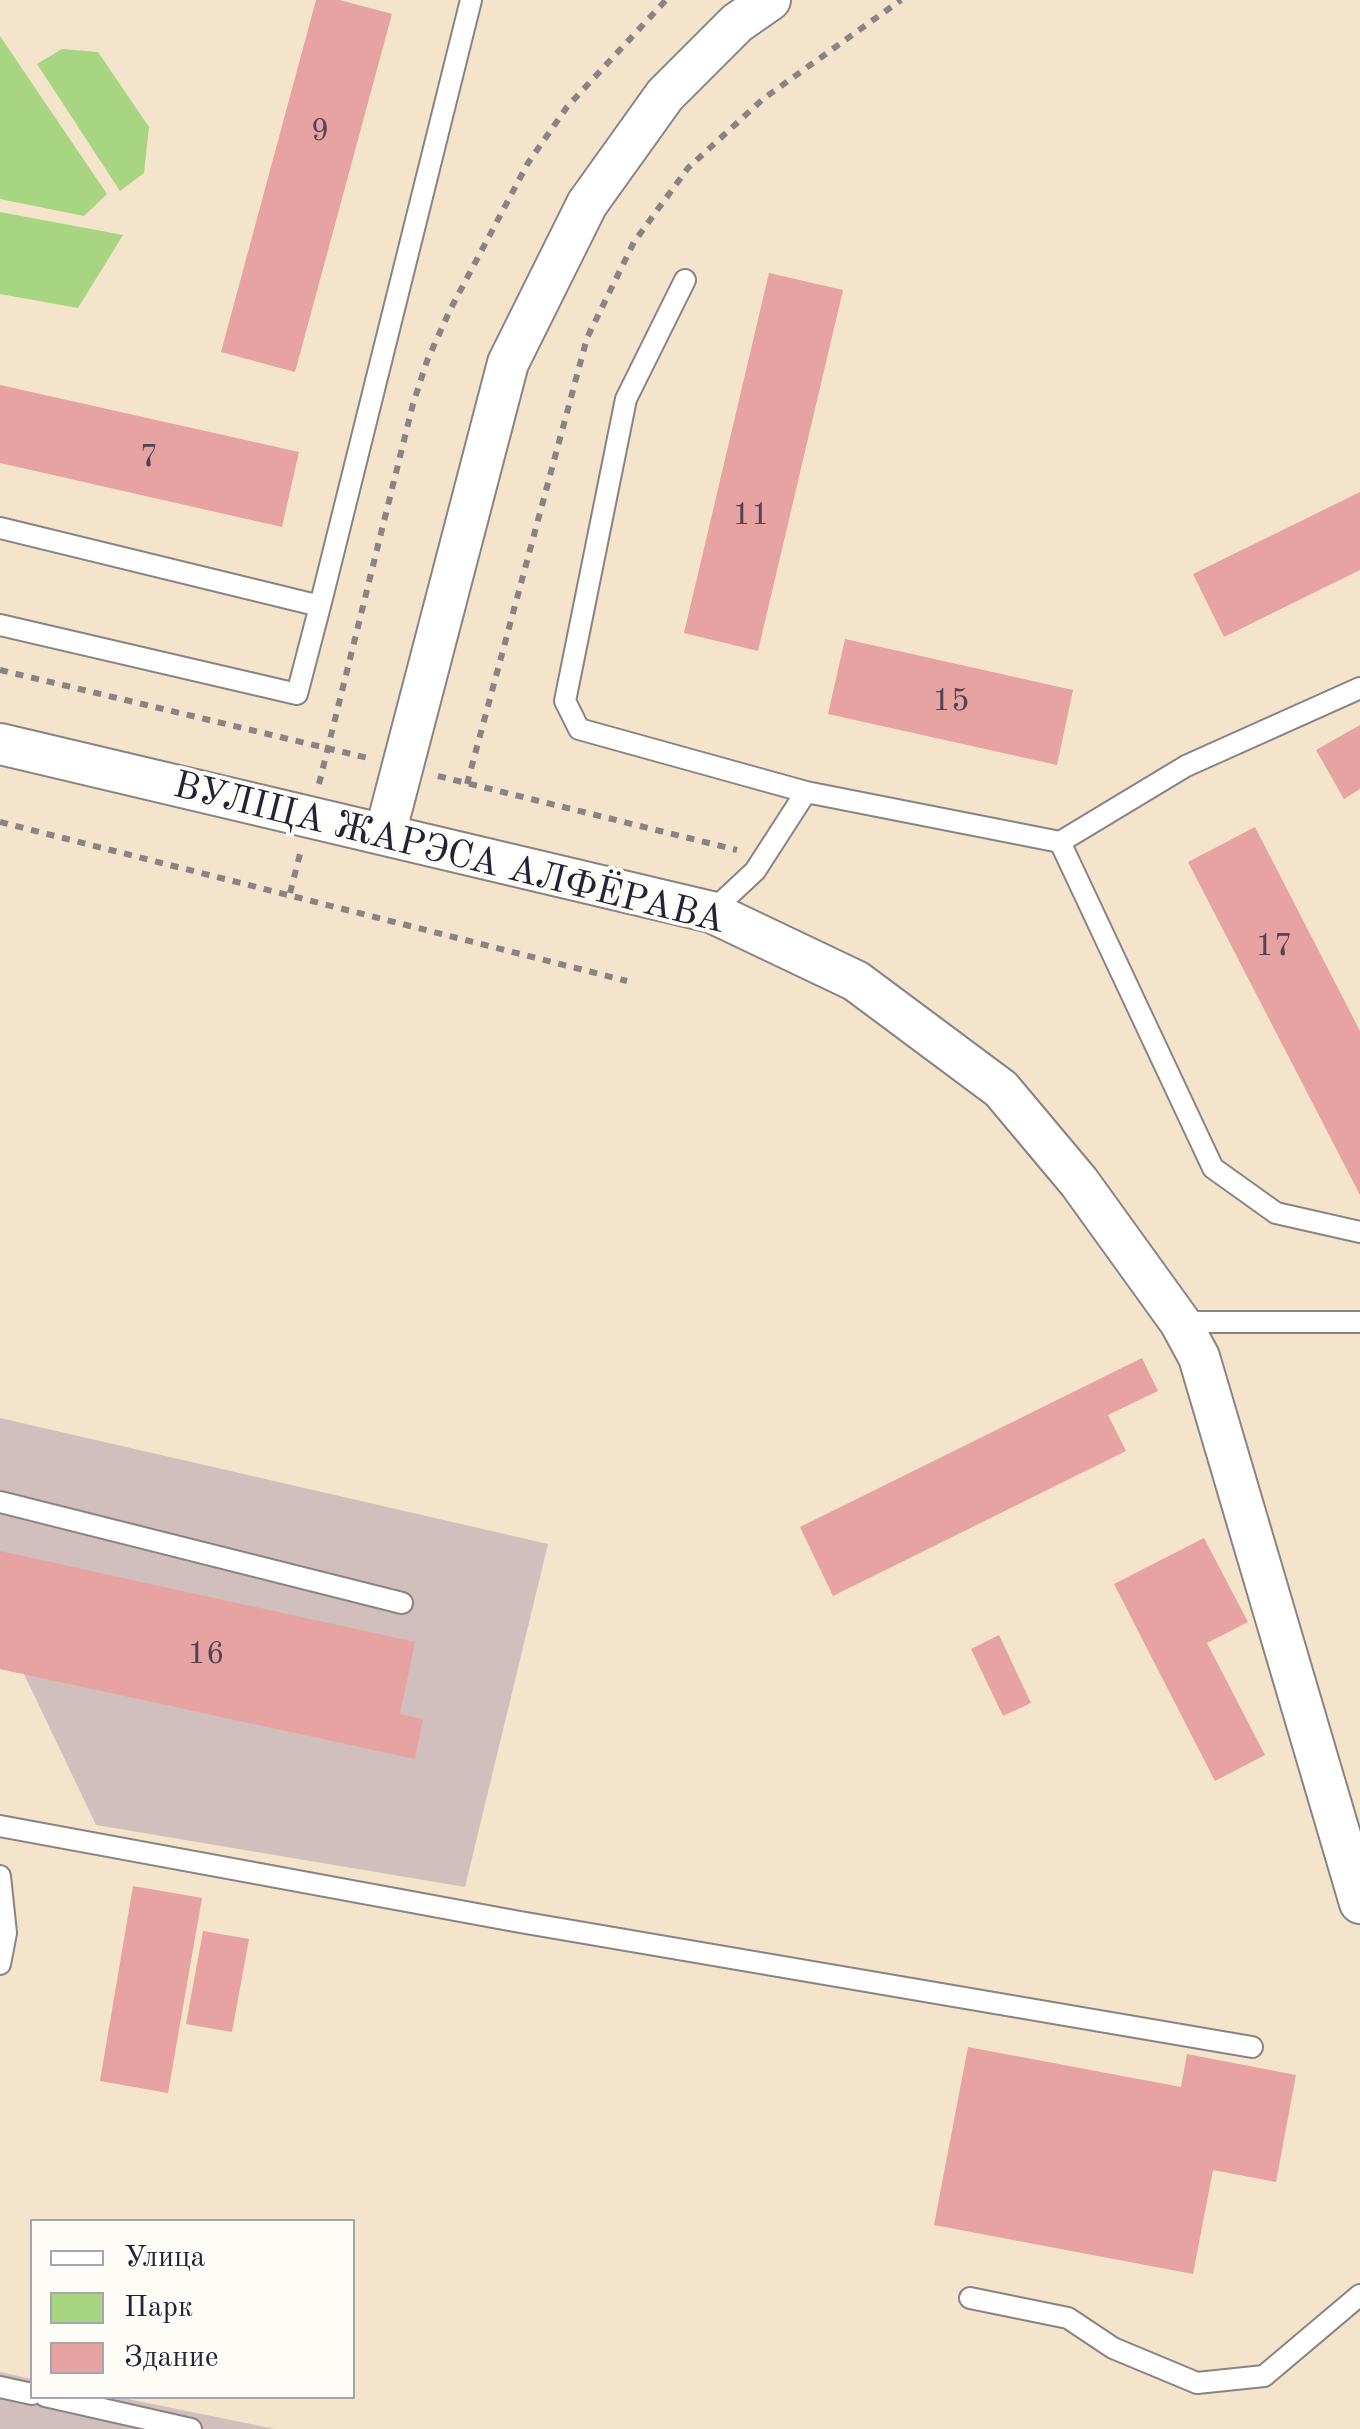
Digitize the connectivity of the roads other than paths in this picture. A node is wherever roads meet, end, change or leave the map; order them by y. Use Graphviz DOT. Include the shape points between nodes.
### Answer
graph roads {
  1 [pos="471,0"];
  2 [pos="770,0"];
  3 [pos="686,280"];
  4 [pos="1,531"];
  5 [pos="320,606"];
  6 [pos="0,625"];
  7 [pos="1360,688"];
  8 [pos="0,744"];
  9 [pos="806,792"];
  10 [pos="385,834"];
  11 [pos="1060,842"];
  12 [pos="711,912"];
  13 [pos="1360,1232"];
  14 [pos="1180,1322"];
  15 [pos="1360,1322"];
  16 [pos="0,1502"];
  17 [pos="402,1603"];
  18 [pos="0,1826"];
  19 [pos="0,1876"];
  20 [pos="1360,1904"];
  21 [pos="0,1964"];
  22 [pos="1252,2046"];
  23 [pos="1360,2295"];
  24 [pos="970,2298"];
  25 [pos="0,2386"];
  26 [pos="30,2394"];
  27 [pos="58,2399"];
  28 [pos="191,2429"];
  1 -- 5 [label="lane"];
  2 -- 10 [label="street" via="737,23 665,95 587,204 508,362"];
  3 -- 9 [label="lane" via="626,398 565,701 578,729"];
  4 -- 5 [label="lane"];
  5 -- 6 [label="lane" via="297,694"];
  7 -- 11 [label="lane" via="1186,766"];
  8 -- 10 [label="street, ВУЛІЦА ЖАРЭСА АЛФЁРАВА"];
  9 -- 11 [label="lane"];
  9 -- 12 [label="lane" via="754,871"];
  10 -- 12 [label="street, ВУЛІЦА ЖАРЭСА АЛФЁРАВА"];
  11 -- 13 [label="lane" via="1213,1168 1276,1213"];
  12 -- 14 [label="street, ВУЛІЦА ЖАРЭСА АЛФЁРАВА" via="856,981 1001,1089 1079,1182"];
  14 -- 15 [label="lane"];
  14 -- 20 [label="street, ВУЛІЦА ЖАРЭСА АЛФЁРАВА" via="1200,1357"];
  16 -- 17 [label="lane"];
  18 -- 22 [label="lane"];
  19 -- 21 [label="lane" via="6,1932"];
  23 -- 24 [label="lane" via="1264,2376 1197,2383 1113,2348 1068,2318"];
  25 -- 26 [label="lane"];
  27 -- 28 [label="lane"];
}
